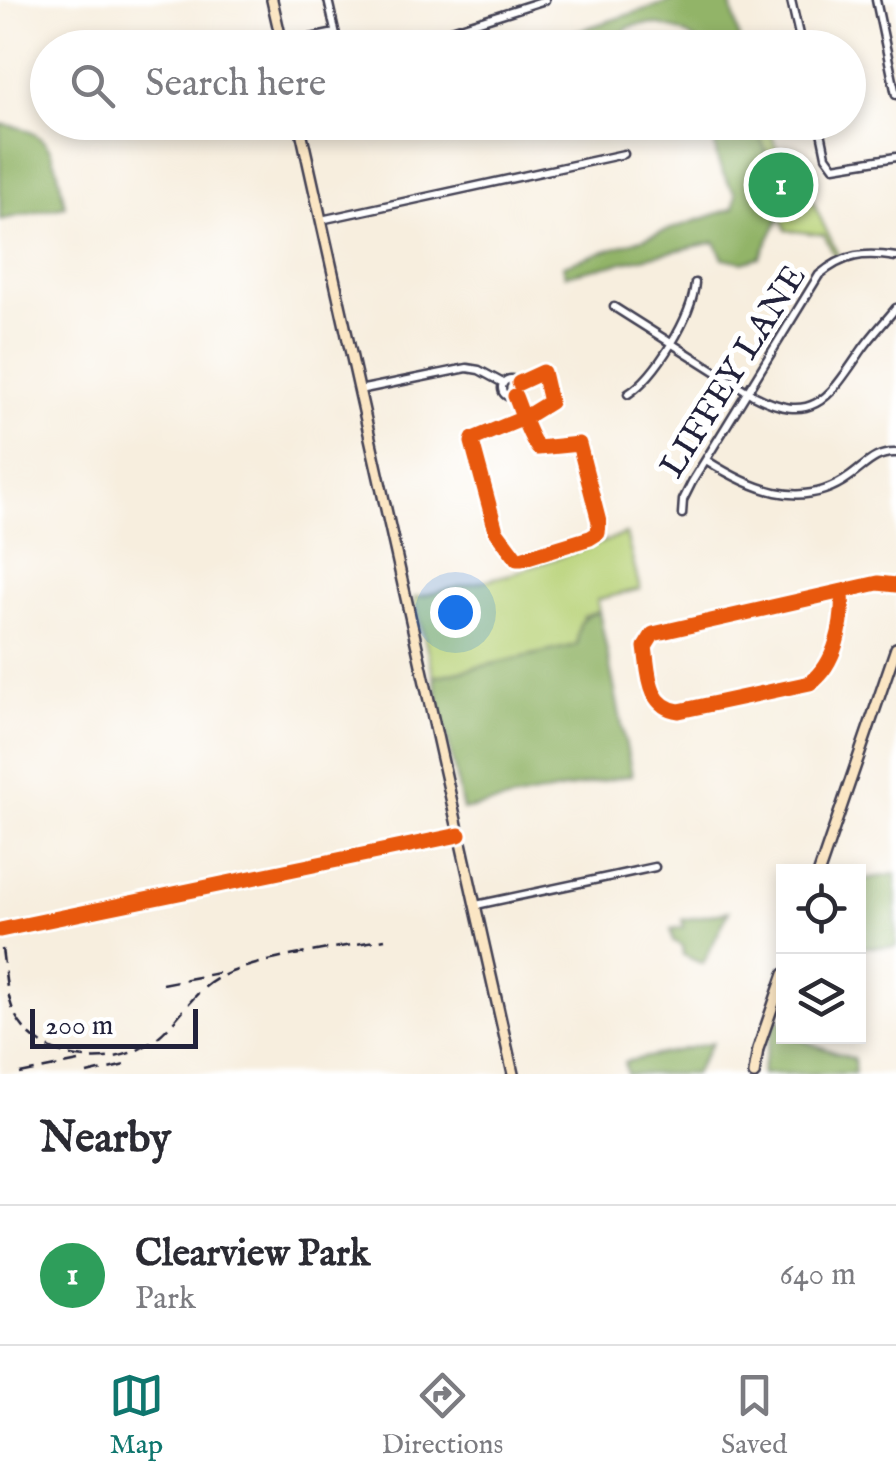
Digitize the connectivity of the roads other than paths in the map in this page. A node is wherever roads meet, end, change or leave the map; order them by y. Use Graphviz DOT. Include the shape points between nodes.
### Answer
graph roads {
  1 [pos="272,0"];
  2 [pos="328,0"];
  3 [pos="545,0"];
  4 [pos="791,0"];
  5 [pos="876,0"];
  6 [pos="279,30"];
  7 [pos="334,30"];
  8 [pos="451,30"];
  9 [pos="798,30"];
  10 [pos="893,66"];
  11 [pos="896,95"];
  12 [pos="304,140"];
  13 [pos="823,140"];
  14 [pos="624,154"];
  15 [pos="896,157"];
  16 [pos="321,220"];
  17 [pos="896,256"];
  18 [pos="695,283"];
  19 [pos="614,307"];
  20 [pos="896,308"];
  21 [pos="669,344"];
  22 [pos="519,382"];
  23 [pos="503,383"];
  24 [pos="359,390"];
  25 [pos="747,392"];
  26 [pos="628,394"];
  27 [pos="516,396"];
  28 [pos="524,418"];
  29 [pos="896,454"];
  30 [pos="706,460"];
  31 [pos="682,514"];
  32 [pos="896,585"];
  33 [pos="842,592"];
  34 [pos="896,648"];
  35 [pos="894,664"];
  36 [pos="458,835"];
  37 [pos="822,864"];
  38 [pos="655,867"];
  39 [pos="474,906"];
  40 [pos="0,930"];
  41 [pos="776,997"];
  42 [pos="513,1074"];
  43 [pos="754,1074"];
  1 -- 6 [label="main road"];
  2 -- 7 [label="street"];
  3 -- 8 [label="street"];
  4 -- 9 [label="street"];
  5 -- 10 [label="street"];
  10 -- 11 [label="street"];
  12 -- 16 [label="main road"];
  13 -- 15 [label="street" via="834,167"];
  14 -- 16 [label="street"];
  16 -- 24 [label="main road"];
  17 -- 25 [label="street, LIFFEY LANE" via="856,254 819,275"];
  18 -- 21 [label="street" via="694,300"];
  19 -- 21 [label="street"];
  20 -- 25 [label="street" via="839,386 817,402 779,407"];
  21 -- 25 [label="street"];
  21 -- 26 [label="street" via="645,383"];
  22 -- 23 [label="street"];
  22 -- 27 [label="street"];
  22 -- 28 [label="street" via="543,372 550,402"];
  23 -- 24 [label="street" via="467,368"];
  23 -- 27 [label="street" via="504,394"];
  24 -- 36 [label="main road"];
  25 -- 30 [label="street, LIFFEY LANE"];
  27 -- 28 [label="street"];
  28 -- 28 [label="street" via="538,448 578,444 600,522 590,538 517,559 496,531 472,442"];
  29 -- 30 [label="street" via="878,456 844,481 804,494 754,488"];
  30 -- 31 [label="street, LIFFEY LANE"];
  32 -- 33 [label="street"];
  33 -- 33 [label="street" via="844,616 826,672 810,683 679,710 658,703 645,646 653,634"];
  34 -- 35 [label="main road"];
  35 -- 37 [label="main road"];
  36 -- 39 [label="main road"];
  36 -- 40 [label="street"];
  38 -- 39 [label="street"];
  39 -- 42 [label="main road"];
  41 -- 43 [label="main road"];
}
